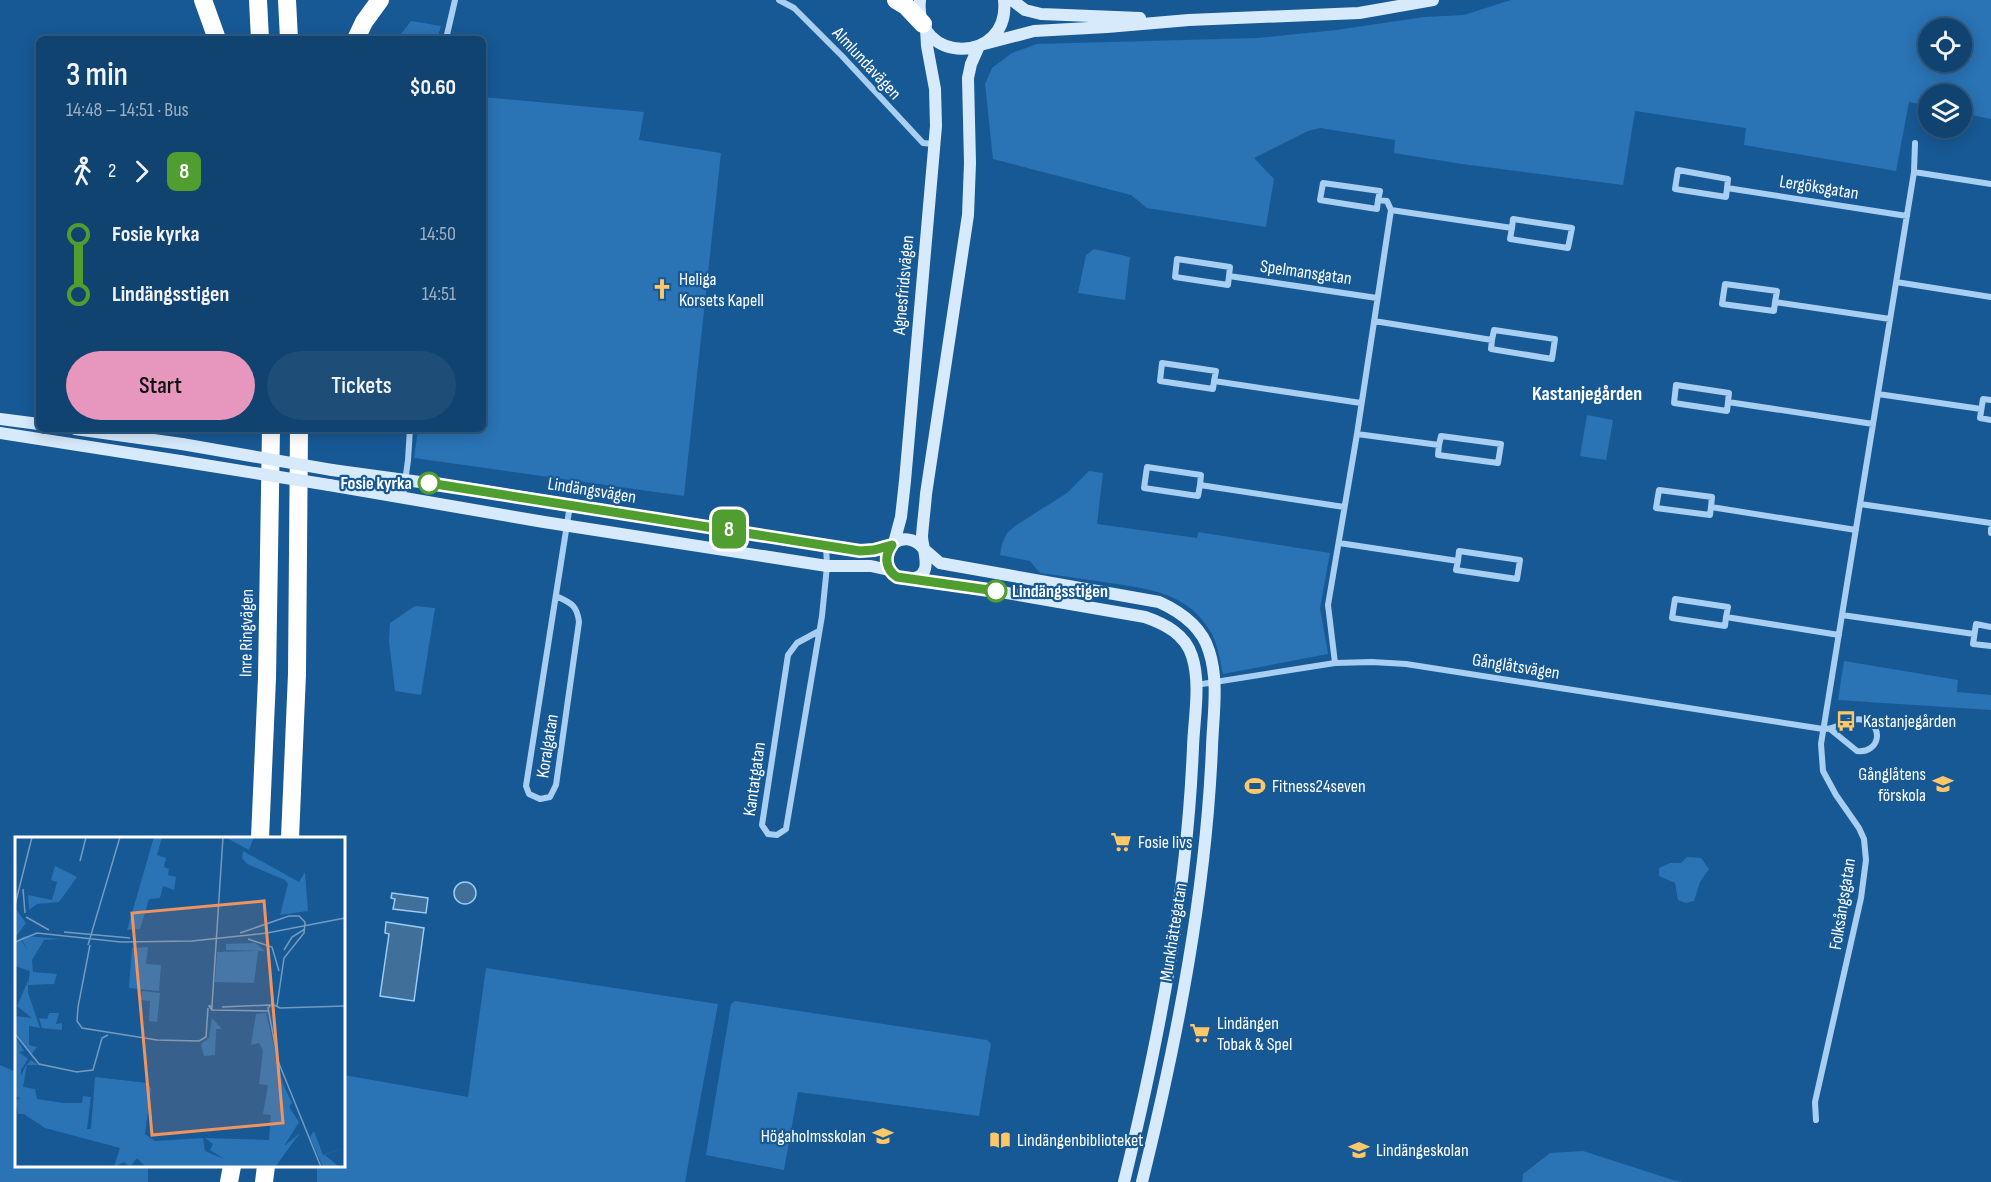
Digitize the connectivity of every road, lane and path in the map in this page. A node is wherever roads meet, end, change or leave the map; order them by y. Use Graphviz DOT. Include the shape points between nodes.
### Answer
graph roads {
  1 [pos="203,0"];
  2 [pos="258,0"];
  3 [pos="287,0"];
  4 [pos="380,0"];
  5 [pos="455,0"];
  6 [pos="779,0"];
  7 [pos="897,0"];
  8 [pos="920,0"];
  9 [pos="1004,0"];
  10 [pos="1012,0"];
  11 [pos="1433,0"];
  12 [pos="1189,20"];
  13 [pos="925,27"];
  14 [pos="216,36"];
  15 [pos="260,36"];
  16 [pos="289,36"];
  17 [pos="357,36"];
  18 [pos="447,36"];
  19 [pos="982,45"];
  20 [pos="1915,143"];
  21 [pos="934,144"];
  22 [pos="1914,172"];
  23 [pos="1991,184"];
  24 [pos="1727,188"];
  25 [pos="1378,200"];
  26 [pos="1391,210"];
  27 [pos="1907,216"];
  28 [pos="1512,228"];
  29 [pos="1229,276"];
  30 [pos="1896,282"];
  31 [pos="1991,297"];
  32 [pos="1377,298"];
  33 [pos="1775,302"];
  34 [pos="1890,319"];
  35 [pos="1374,321"];
  36 [pos="1492,340"];
  37 [pos="1214,381"];
  38 [pos="1878,394"];
  39 [pos="1991,400"];
  40 [pos="1728,402"];
  41 [pos="1361,403"];
  42 [pos="1981,409"];
  43 [pos="0,420"];
  44 [pos="1991,420"];
  45 [pos="36,424"];
  46 [pos="1873,424"];
  47 [pos="96,432"];
  48 [pos="271,432"];
  49 [pos="299,432"];
  50 [pos="410,432"];
  51 [pos="0,433"];
  52 [pos="1357,434"];
  53 [pos="1439,445"];
  54 [pos="406,481"];
  55 [pos="1200,485"];
  56 [pos="403,498"];
  57 [pos="1860,504"];
  58 [pos="570,505"];
  59 [pos="1344,507"];
  60 [pos="1711,507"];
  61 [pos="1991,524"];
  62 [pos="567,525"];
  63 [pos="1856,530"];
  64 [pos="1339,543"];
  65 [pos="893,544"];
  66 [pos="826,545"];
  67 [pos="924,549"];
  68 [pos="1458,561"];
  69 [pos="826,566"];
  70 [pos="890,570"];
  71 [pos="908,579"];
  72 [pos="555,596"];
  73 [pos="1842,615"];
  74 [pos="1726,617"];
  75 [pos="1991,627"];
  76 [pos="819,631"];
  77 [pos="1839,634"];
  78 [pos="1974,634"];
  79 [pos="1991,646"];
  80 [pos="1335,663"];
  81 [pos="1215,683"];
  82 [pos="1196,685"];
  83 [pos="1827,729"];
  84 [pos="260,837"];
  85 [pos="290,837"];
  86 [pos="1816,1120"];
  87 [pos="233,1167"];
  88 [pos="266,1167"];
  89 [pos="231,1182"];
  90 [pos="265,1182"];
  91 [pos="1124,1182"];
  92 [pos="1142,1182"];
  1 -- 14 [label="highway"];
  2 -- 15 [label="highway"];
  3 -- 16 [label="highway"];
  4 -- 17 [label="highway"];
  5 -- 18 [label="street"];
  6 -- 21 [label="street, Almlundavägen" via="802,16 922,143"];
  7 -- 13 [label="highway"];
  8 -- 13 [label="street, Agnesfridsvägen"];
  9 -- 19 [label="street" via="1002,23"];
  10 -- 12 [label="street" via="1025,10 1041,14"];
  11 -- 12 [label="street" via="1359,13"];
  12 -- 19 [label="street" via="1025,32"];
  13 -- 19 [label="street" via="934,39 950,48"];
  13 -- 21 [label="street, Agnesfridsvägen" via="936,95"];
  19 -- 67 [label="street" via="968,78 968,215 932,452 922,531"];
  20 -- 22 [label="street"];
  21 -- 65 [label="street, Agnesfridsvägen" via="901,517"];
  22 -- 23 [label="street"];
  22 -- 27 [label="street"];
  24 -- 24 [label="street, Lergöksgatan" via="1728,178 1678,170 1675,189 1726,197"];
  24 -- 27 [label="street, Lergöksgatan"];
  25 -- 25 [label="street" via="1377,209 1320,200 1323,183 1380,191"];
  25 -- 26 [label="street" via="1387,201"];
  26 -- 28 [label="street"];
  26 -- 32 [label="street"];
  27 -- 30 [label="street"];
  28 -- 28 [label="street" via="1510,239 1568,248 1572,228 1513,219"];
  29 -- 29 [label="street, Spelmansgatan" via="1230,267 1177,259 1175,277 1228,285"];
  29 -- 32 [label="street, Spelmansgatan"];
  30 -- 31 [label="street"];
  30 -- 34 [label="street"];
  32 -- 35 [label="street"];
  33 -- 33 [label="street" via="1777,291 1725,284 1722,304 1774,311"];
  33 -- 34 [label="street"];
  34 -- 38 [label="street"];
  35 -- 36 [label="street"];
  35 -- 41 [label="street"];
  36 -- 36 [label="street" via="1491,350 1552,359 1555,339 1494,330"];
  37 -- 37 [label="street" via="1216,371 1162,363 1160,381 1213,389"];
  37 -- 41 [label="street"];
  38 -- 42 [label="street"];
  38 -- 46 [label="street"];
  39 -- 42 [label="street" via="1983,399"];
  40 -- 40 [label="street" via="1729,393 1676,385 1674,403 1727,411"];
  40 -- 46 [label="street"];
  41 -- 52 [label="street"];
  42 -- 44 [label="street" via="1980,418"];
  43 -- 45 [label="street"];
  46 -- 57 [label="street"];
  47 -- 54 [label="street, Lindängsvägen, bridge"];
  48 -- 84 [label="highway, Inre Ringvägen"];
  49 -- 85 [label="highway" via="297,674"];
  50 -- 54 [label="street"];
  51 -- 56 [label="street, bridge"];
  52 -- 53 [label="street"];
  52 -- 59 [label="street"];
  53 -- 53 [label="street" via="1438,454 1498,463 1501,444 1441,436"];
  54 -- 56 [label="street"];
  54 -- 58 [label="street, Lindängsvägen"];
  55 -- 55 [label="street" via="1201,475 1147,467 1144,488 1198,496"];
  55 -- 59 [label="street"];
  56 -- 62 [label="street"];
  57 -- 61 [label="street"];
  57 -- 63 [label="street"];
  58 -- 62 [label="street, Koralgatan"];
  58 -- 66 [label="street, Lindängsvägen"];
  59 -- 64 [label="street"];
  60 -- 60 [label="street" via="1712,497 1659,490 1656,508 1710,515"];
  60 -- 63 [label="street"];
  62 -- 69 [label="street"];
  62 -- 72 [label="street, Koralgatan"];
  63 -- 73 [label="street"];
  64 -- 68 [label="street"];
  64 -- 80 [label="street" via="1328,606"];
  65 -- 66 [label="street, Lindängsvägen" via="867,551"];
  65 -- 67 [label="street, Lindängsvägen" via="907,539"];
  65 -- 70 [label="street" via="886,557"];
  66 -- 69 [label="street, Kantatgatan"];
  67 -- 71 [label="street" via="927,559 923,571"];
  67 -- 81 [label="street, Lindängsvägen" via="940,563 1147,599 1172,608 1194,625 1209,648"];
  68 -- 68 [label="street" via="1456,570 1517,579 1520,560 1459,551"];
  69 -- 70 [label="street"];
  69 -- 76 [label="street, Kantatgatan"];
  70 -- 71 [label="street" via="897,577"];
  71 -- 82 [label="street" via="1161,622 1187,645"];
  72 -- 72 [label="street, Koralgatan" via="526,786 529,794 540,799 550,797 556,785 579,622 578,611 571,603"];
  73 -- 77 [label="street"];
  73 -- 78 [label="street"];
  74 -- 74 [label="street" via="1728,607 1675,599 1672,618 1725,626"];
  74 -- 77 [label="street"];
  75 -- 78 [label="street" via="1976,624"];
  76 -- 76 [label="street, Kantatgatan" via="786,829 777,835 768,834 762,825 788,656 797,643"];
  77 -- 83 [label="street, Folksångsgatan"];
  78 -- 79 [label="street" via="1973,644"];
  80 -- 81 [label="street, Gånglåtsvägen"];
  80 -- 83 [label="street, Gånglåtsvägen" via="1406,664"];
  81 -- 82 [label="street, Gånglåtsvägen"];
  81 -- 92 [label="street, Munkhättegatan" via="1210,798 1193,930 1170,1064"];
  82 -- 91 [label="street, Munkhättegatan" via="1189,810 1176,927 1153,1056"];
  83 -- 83 [label="street, Gånglåtsvägen" via="1857,751 1869,751 1877,739 1876,729 1865,720 1846,720"];
  83 -- 86 [label="street, Folksångsgatan" via="1821,744 1823,771 1859,828 1866,860 1815,1102"];
  87 -- 89 [label="highway"];
  88 -- 90 [label="highway"];
}
